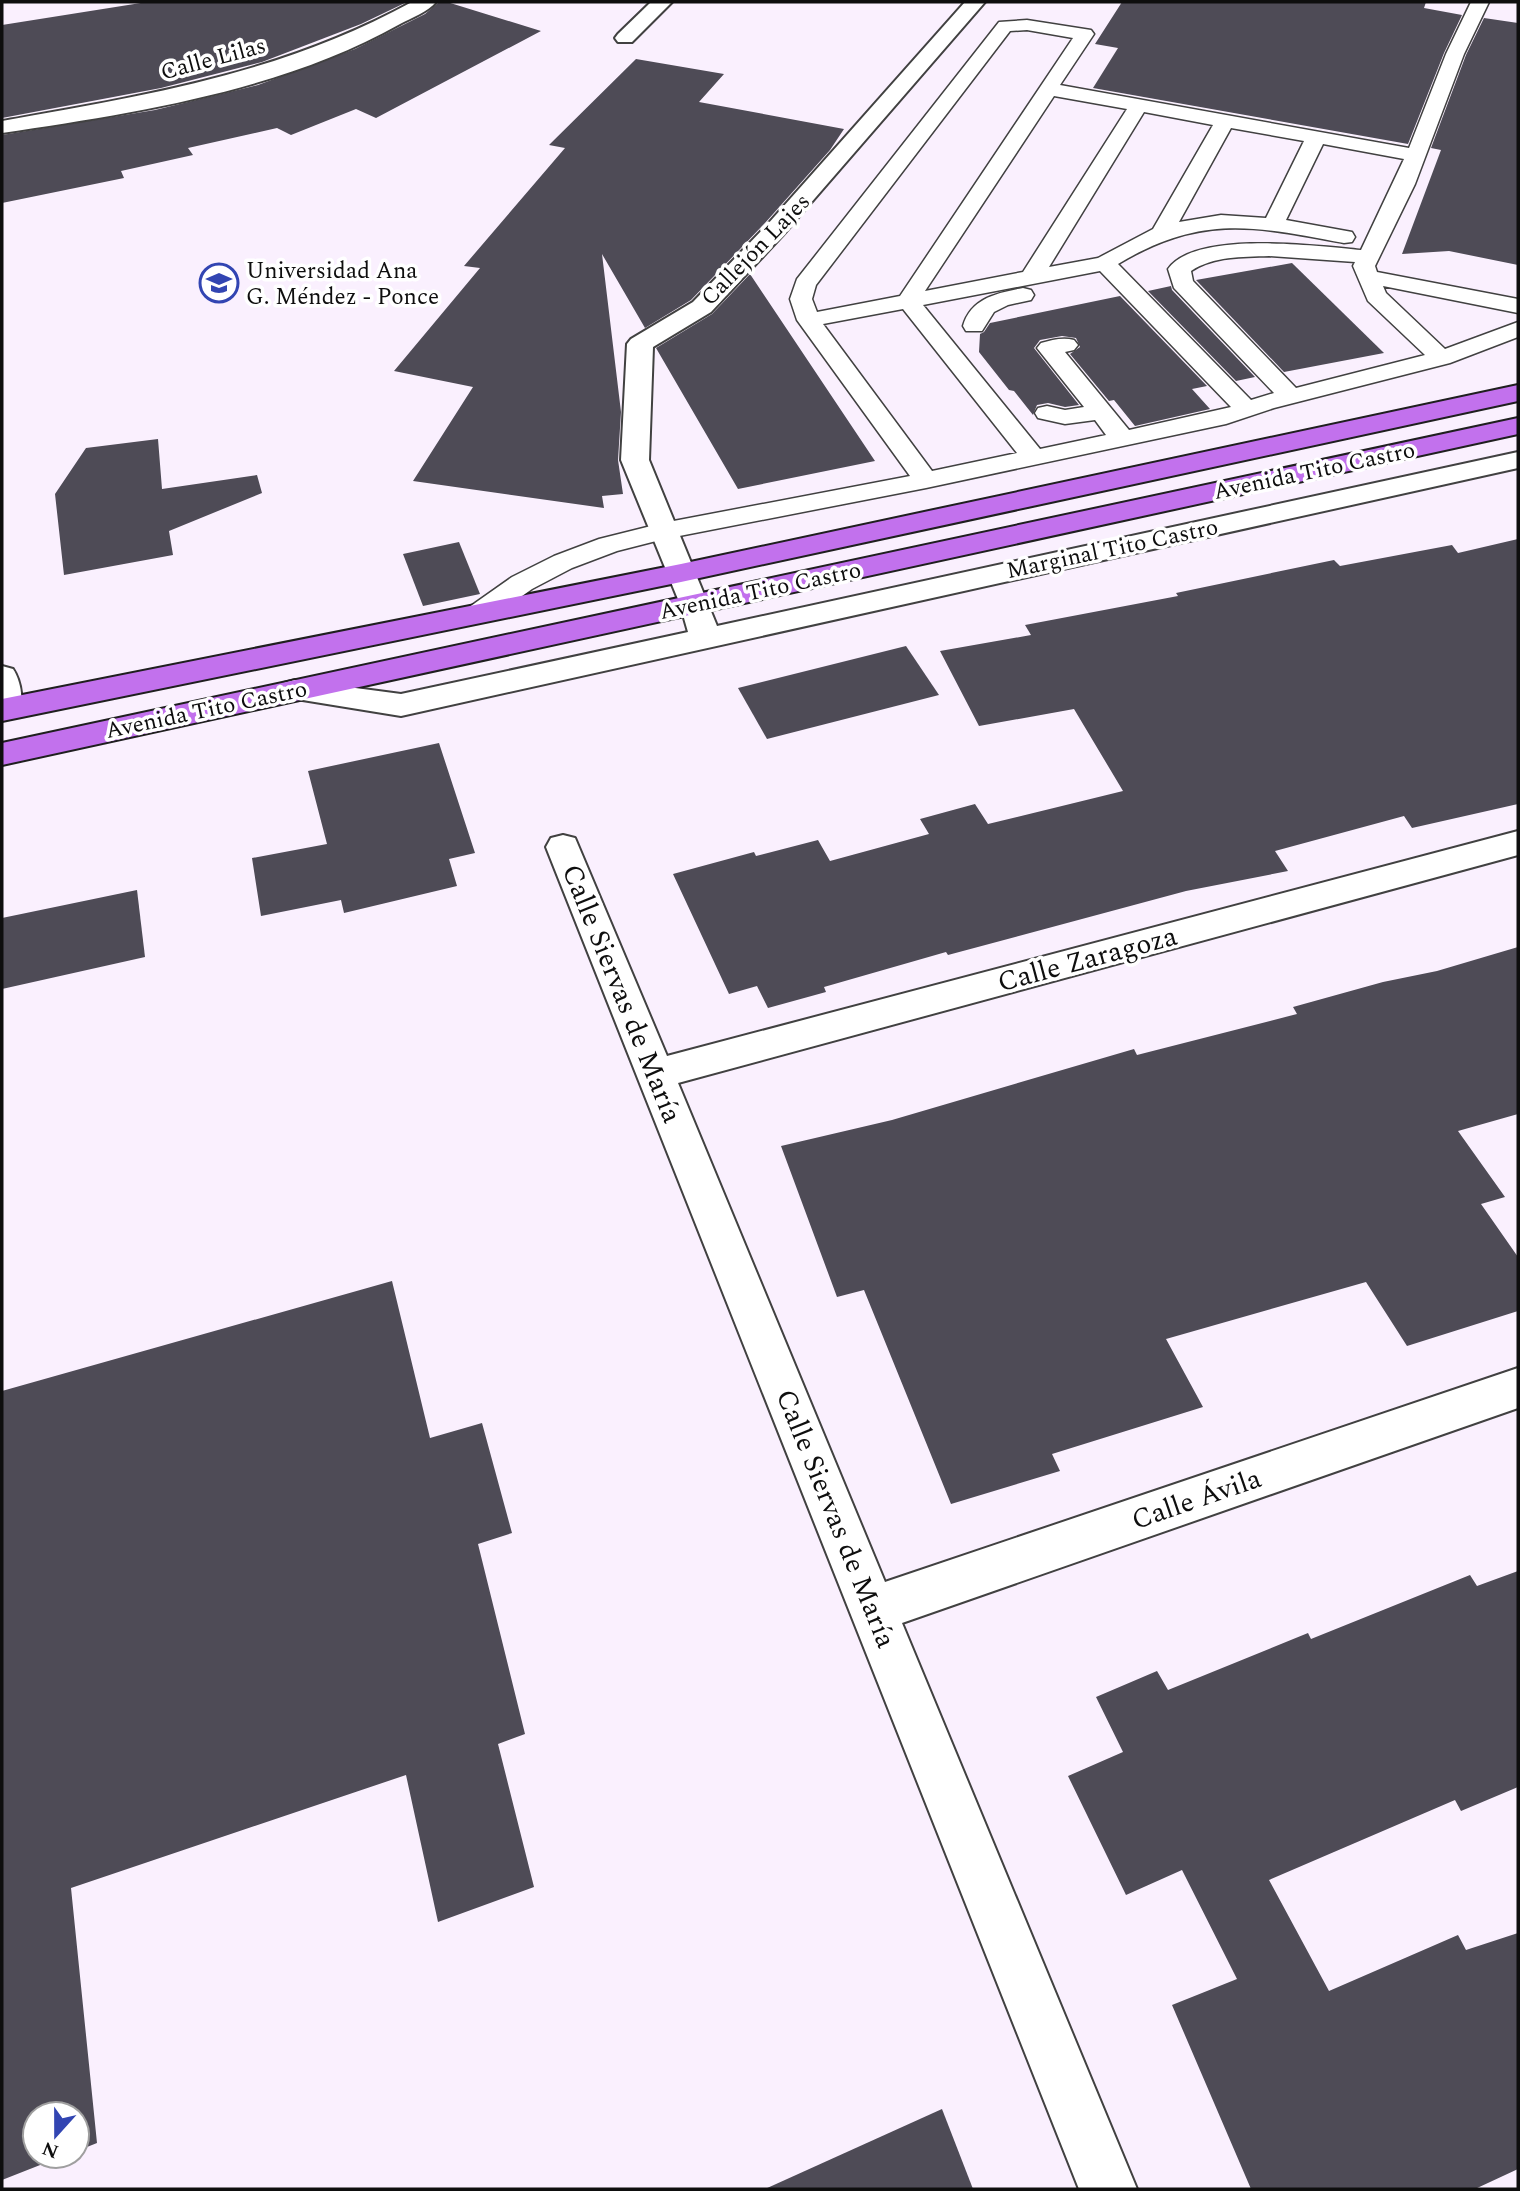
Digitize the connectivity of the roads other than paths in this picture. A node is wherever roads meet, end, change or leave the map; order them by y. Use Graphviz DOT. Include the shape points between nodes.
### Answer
graph roads {
  1 [pos="426,2"];
  2 [pos="662,2"];
  3 [pos="975,2"];
  4 [pos="1480,2"];
  5 [pos="625,38"];
  6 [pos="1048,89"];
  7 [pos="1139,105"];
  8 [pos="1225,121"];
  9 [pos="2,127"];
  10 [pos="1316,137"];
  11 [pos="1416,155"];
  12 [pos="1274,223"];
  13 [pos="1163,231"];
  14 [pos="1371,259"];
  15 [pos="1112,271"];
  16 [pos="1032,276"];
  17 [pos="908,300"];
  18 [pos="1518,306"];
  19 [pos="808,320"];
  20 [pos="974,326"];
  21 [pos="1165,326"];
  22 [pos="1518,329"];
  23 [pos="1139,331"];
  24 [pos="1066,345"];
  25 [pos="1191,353"];
  26 [pos="1164,358"];
  27 [pos="1442,358"];
  28 [pos="1217,380"];
  29 [pos="1189,385"];
  30 [pos="1518,393"];
  31 [pos="1290,397"];
  32 [pos="1102,404"];
  33 [pos="1247,410"];
  34 [pos="1047,413"];
  35 [pos="1518,426"];
  36 [pos="1122,438"];
  37 [pos="1034,458"];
  38 [pos="1518,460"];
  39 [pos="926,481"];
  40 [pos="663,531"];
  41 [pos="681,573"];
  42 [pos="695,604"];
  43 [pos="478,614"];
  44 [pos="705,637"];
  45 [pos="2,676"];
  46 [pos="295,690"];
  47 [pos="4,709"];
  48 [pos="2,754"];
  49 [pos="1518,843"];
  50 [pos="563,847"];
  51 [pos="656,1074"];
  52 [pos="1518,1388"];
  53 [pos="874,1609"];
  54 [pos="1108,2189"];
  1 -- 9 [label="street, Calle Lilas" via="304,60 174,97"];
  2 -- 5 [label="street"];
  3 -- 40 [label="street, Callejón Lajes" via="702,307 640,344 635,460"];
  4 -- 11 [label="lane"];
  6 -- 7 [label="lane"];
  6 -- 17 [label="lane"];
  6 -- 19 [label="lane" via="1085,34 1027,24 1005,26 805,285 801,299"];
  7 -- 8 [label="lane"];
  7 -- 16 [label="lane"];
  8 -- 10 [label="lane"];
  8 -- 13 [label="lane"];
  10 -- 11 [label="lane"];
  10 -- 12 [label="lane"];
  11 -- 14 [label="lane"];
  12 -- 13 [label="lane" via="1198,224"];
  12 -- 14 [label="lane"];
  13 -- 15 [label="lane" via="1130,247"];
  14 -- 18 [label="lane"];
  14 -- 27 [label="lane" via="1376,296"];
  14 -- 31 [label="lane" via="1228,251 1188,261 1179,269 1182,283"];
  15 -- 16 [label="lane"];
  15 -- 20 [label="lane" via="995,302 978,314"];
  15 -- 21 [label="lane"];
  16 -- 17 [label="lane"];
  17 -- 19 [label="lane"];
  17 -- 37 [label="lane"];
  19 -- 39 [label="lane"];
  21 -- 23 [label="lane"];
  21 -- 25 [label="lane"];
  22 -- 27 [label="lane"];
  24 -- 32 [label="lane" via="1049,348 1080,374"];
  25 -- 26 [label="lane"];
  25 -- 28 [label="lane"];
  27 -- 31 [label="lane"];
  28 -- 29 [label="lane"];
  28 -- 33 [label="lane"];
  30 -- 41 [label="main road, Avenida Tito Castro"];
  31 -- 33 [label="lane"];
  32 -- 34 [label="lane" via="1065,417"];
  32 -- 36 [label="lane"];
  33 -- 36 [label="lane"];
  35 -- 42 [label="main road, Avenida Tito Castro"];
  36 -- 37 [label="lane"];
  37 -- 39 [label="lane"];
  38 -- 44 [label="street, Marginal Tito Castro"];
  39 -- 40 [label="lane"];
  40 -- 41 [label="street, Callejón Lajes"];
  40 -- 43 [label="lane" via="563,562"];
  41 -- 42 [label="street, Callejón Lajes"];
  41 -- 43 [label="main road, Avenida Tito Castro"];
  42 -- 44 [label="street, Callejón Lajes"];
  42 -- 46 [label="main road, Avenida Tito Castro"];
  43 -- 47 [label="main road, Avenida Tito Castro"];
  44 -- 46 [label="street, Marginal Tito Castro" via="401,705"];
  45 -- 47 [label="street"];
  46 -- 48 [label="main road, Avenida Tito Castro"];
  49 -- 51 [label="street, Calle Zaragoza"];
  50 -- 51 [label="street, Calle Siervas de María"];
  51 -- 53 [label="street, Calle Siervas de María"];
  52 -- 53 [label="street, Calle Ávila"];
  53 -- 54 [label="street, Calle Siervas de María"];
}
